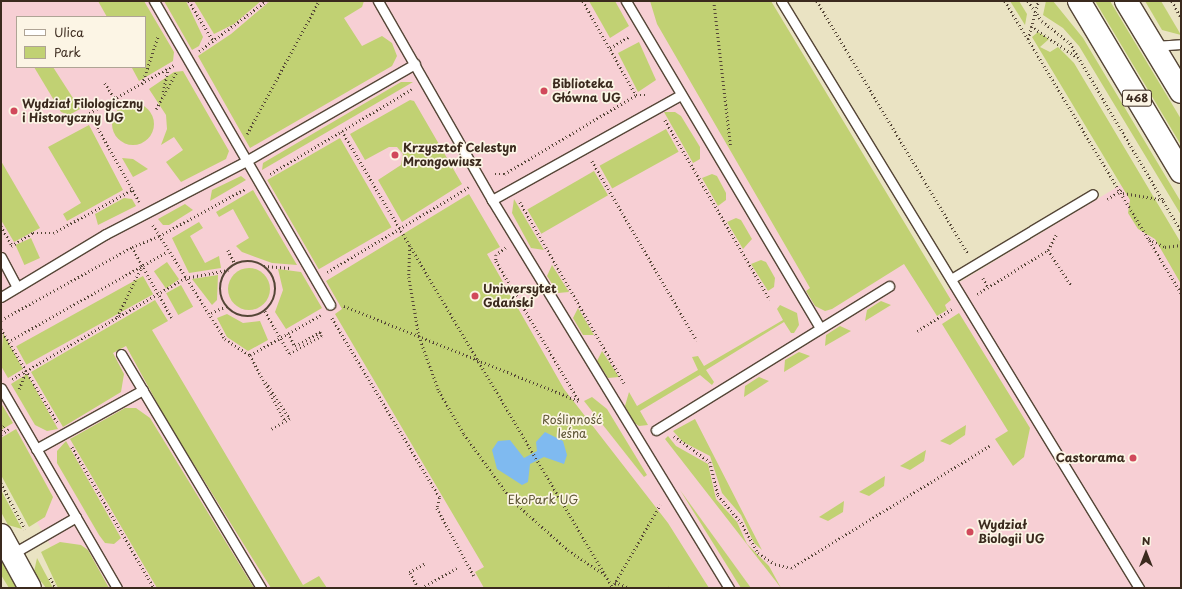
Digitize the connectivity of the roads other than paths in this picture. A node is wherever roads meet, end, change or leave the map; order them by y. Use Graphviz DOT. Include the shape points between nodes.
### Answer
graph roads {
  1 [pos="154,1"];
  2 [pos="378,1"];
  3 [pos="626,1"];
  4 [pos="782,1"];
  5 [pos="1079,1"];
  6 [pos="1126,1"];
  7 [pos="1181,44"];
  8 [pos="1153,46"];
  9 [pos="415,64"];
  10 [pos="1181,92"];
  11 [pos="681,95"];
  12 [pos="246,161"];
  13 [pos="1181,172"];
  14 [pos="1093,194"];
  15 [pos="492,200"];
  16 [pos="2,260"];
  17 [pos="951,279"];
  18 [pos="889,286"];
  19 [pos="17,287"];
  20 [pos="1,297"];
  21 [pos="330,305"];
  22 [pos="820,328"];
  23 [pos="121,354"];
  24 [pos="1,388"];
  25 [pos="143,390"];
  26 [pos="656,430"];
  27 [pos="36,449"];
  28 [pos="76,517"];
  29 [pos="1,535"];
  30 [pos="12,554"];
  31 [pos="30,588"];
  32 [pos="117,588"];
  33 [pos="261,588"];
  34 [pos="729,588"];
  35 [pos="1139,588"];
  1 -- 12 [label="lane" via="185,59"];
  2 -- 9 [label="lane"];
  3 -- 11 [label="lane"];
  4 -- 17 [label="lane"];
  5 -- 13 [label="main road, 468"];
  6 -- 8 [label="main road"];
  7 -- 8 [label="lane"];
  8 -- 10 [label="main road"];
  9 -- 12 [label="lane"];
  9 -- 15 [label="lane"];
  11 -- 15 [label="lane"];
  11 -- 22 [label="lane"];
  12 -- 19 [label="lane"];
  12 -- 21 [label="lane"];
  14 -- 17 [label="lane"];
  15 -- 34 [label="lane"];
  16 -- 19 [label="lane"];
  17 -- 35 [label="lane"];
  18 -- 22 [label="lane"];
  19 -- 20 [label="lane"];
  22 -- 26 [label="lane"];
  23 -- 25 [label="lane"];
  24 -- 27 [label="lane"];
  25 -- 27 [label="lane"];
  25 -- 33 [label="lane"];
  27 -- 28 [label="lane"];
  28 -- 30 [label="lane"];
  28 -- 32 [label="lane"];
  29 -- 30 [label="main road"];
  30 -- 31 [label="main road"];
}
